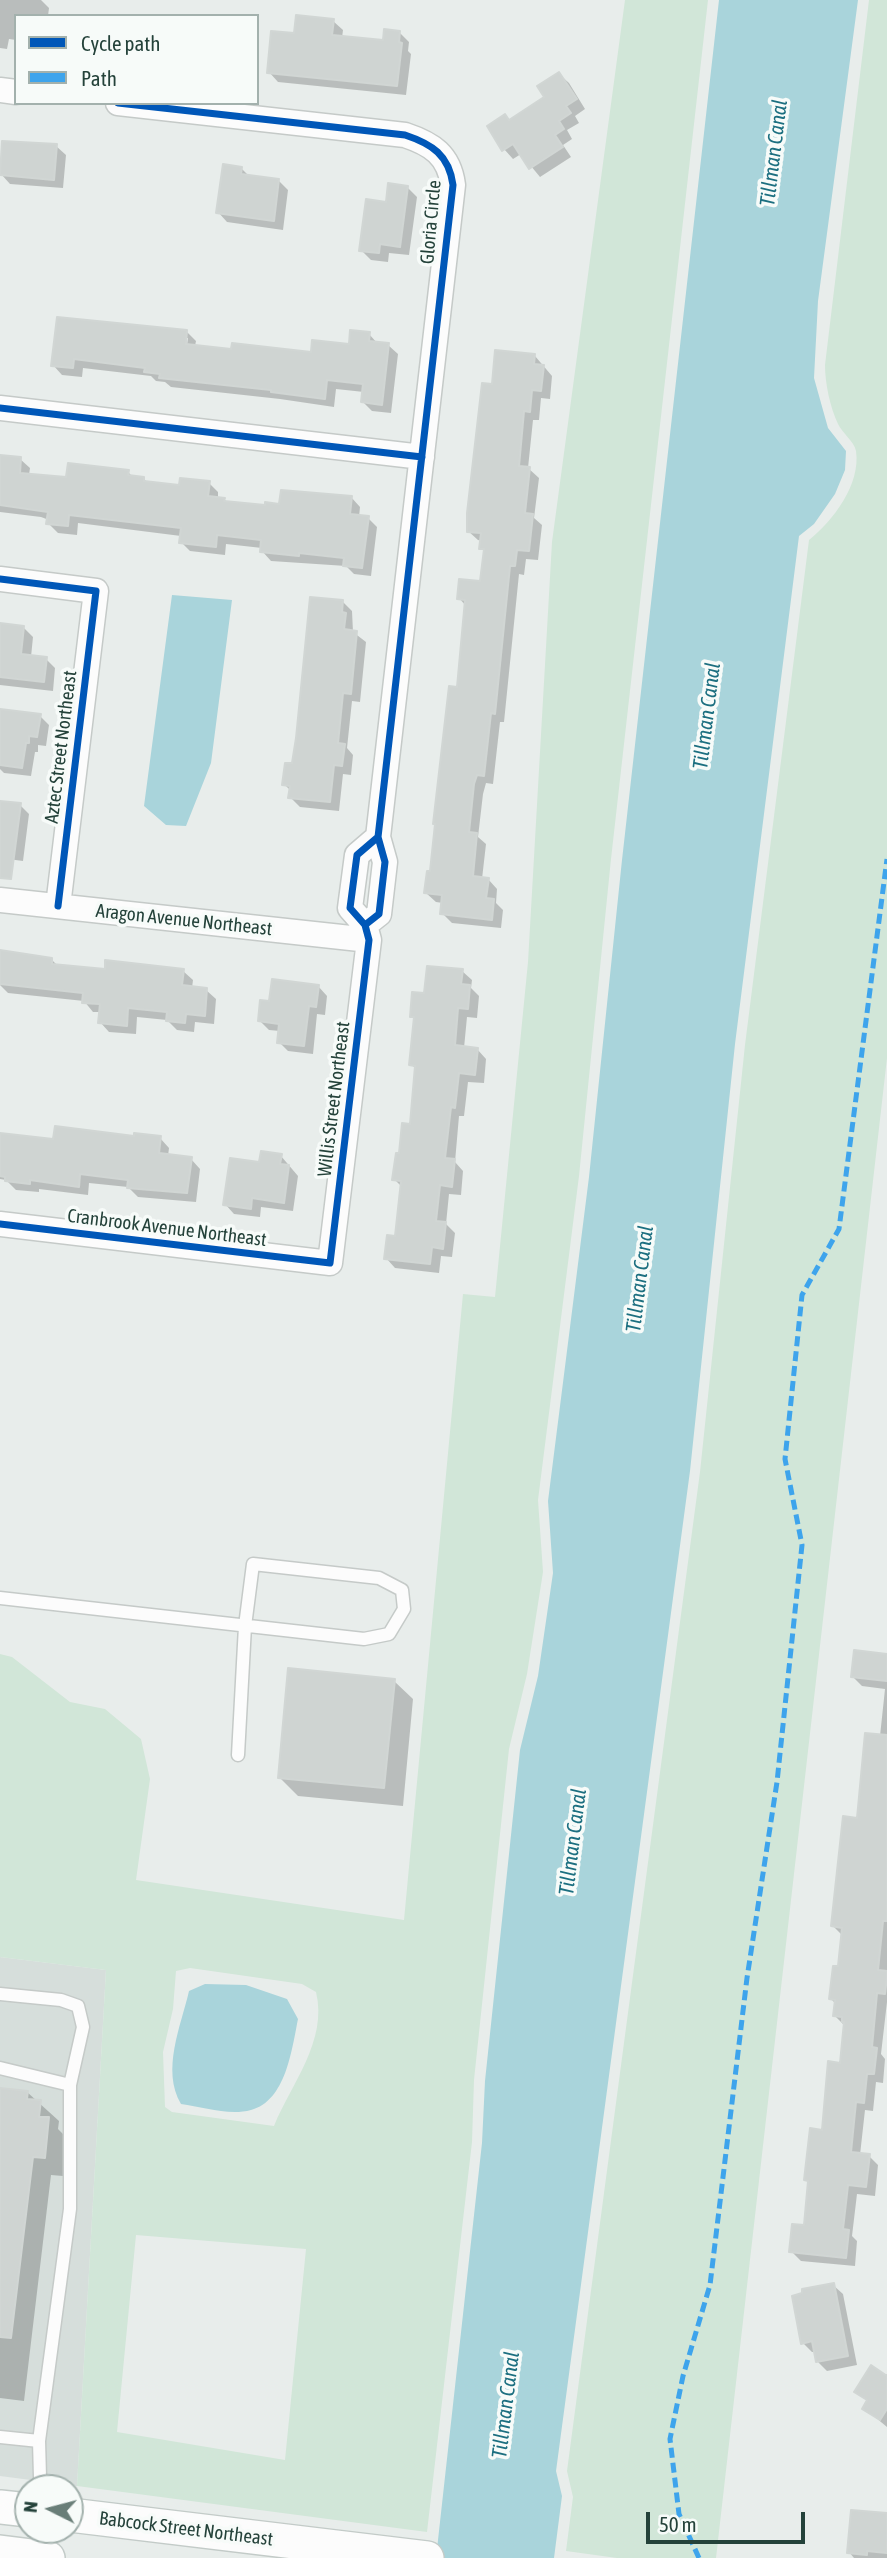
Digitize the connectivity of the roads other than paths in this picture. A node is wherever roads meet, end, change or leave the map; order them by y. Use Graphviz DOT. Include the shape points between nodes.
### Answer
graph roads {
  1 [pos="136,105"];
  2 [pos="0,408"];
  3 [pos="422,457"];
  4 [pos="0,579"];
  5 [pos="0,900"];
  6 [pos="58,906"];
  7 [pos="367,933"];
  8 [pos="0,1224"];
  9 [pos="330,1263"];
  10 [pos="0,1598"];
  11 [pos="246,1626"];
  12 [pos="237,1755"];
  13 [pos="0,1994"];
  14 [pos="0,2068"];
  15 [pos="71,2085"];
  16 [pos="0,2437"];
  17 [pos="39,2441"];
  18 [pos="40,2474"];
  19 [pos="84,2517"];
  20 [pos="272,2549"];
  21 [pos="0,2552"];
  22 [pos="48,2558"];
  23 [pos="427,2558"];
  1 -- 3 [label="street, Gloria Circle" via="405,135 441,155 451,168 453,184"];
  2 -- 3 [label="street"];
  3 -- 7 [label="street, Gloria Circle" via="378,837 357,855 355,864 350,908"];
  4 -- 6 [label="street, Aztec Street Northeast" via="96,591"];
  5 -- 6 [label="street, Aragon Avenue Northeast"];
  6 -- 7 [label="street, Aragon Avenue Northeast"];
  7 -- 9 [label="street, Willis Street Northeast"];
  8 -- 9 [label="street, Cranbrook Avenue Northeast"];
  10 -- 11 [label="lane"];
  11 -- 11 [label="lane" via="253,1564 379,1578 402,1590 404,1609 389,1634 364,1639"];
  11 -- 12 [label="lane"];
  13 -- 15 [label="lane" via="78,2006 83,2027"];
  14 -- 15 [label="lane"];
  15 -- 17 [label="lane" via="70,2209"];
  16 -- 17 [label="lane"];
  17 -- 18 [label="lane"];
  19 -- 20 [label="main road, Babcock Street Northeast"];
  20 -- 23 [label="main road, Babcock Street Northeast"];
  21 -- 22 [label="main road"];
}
